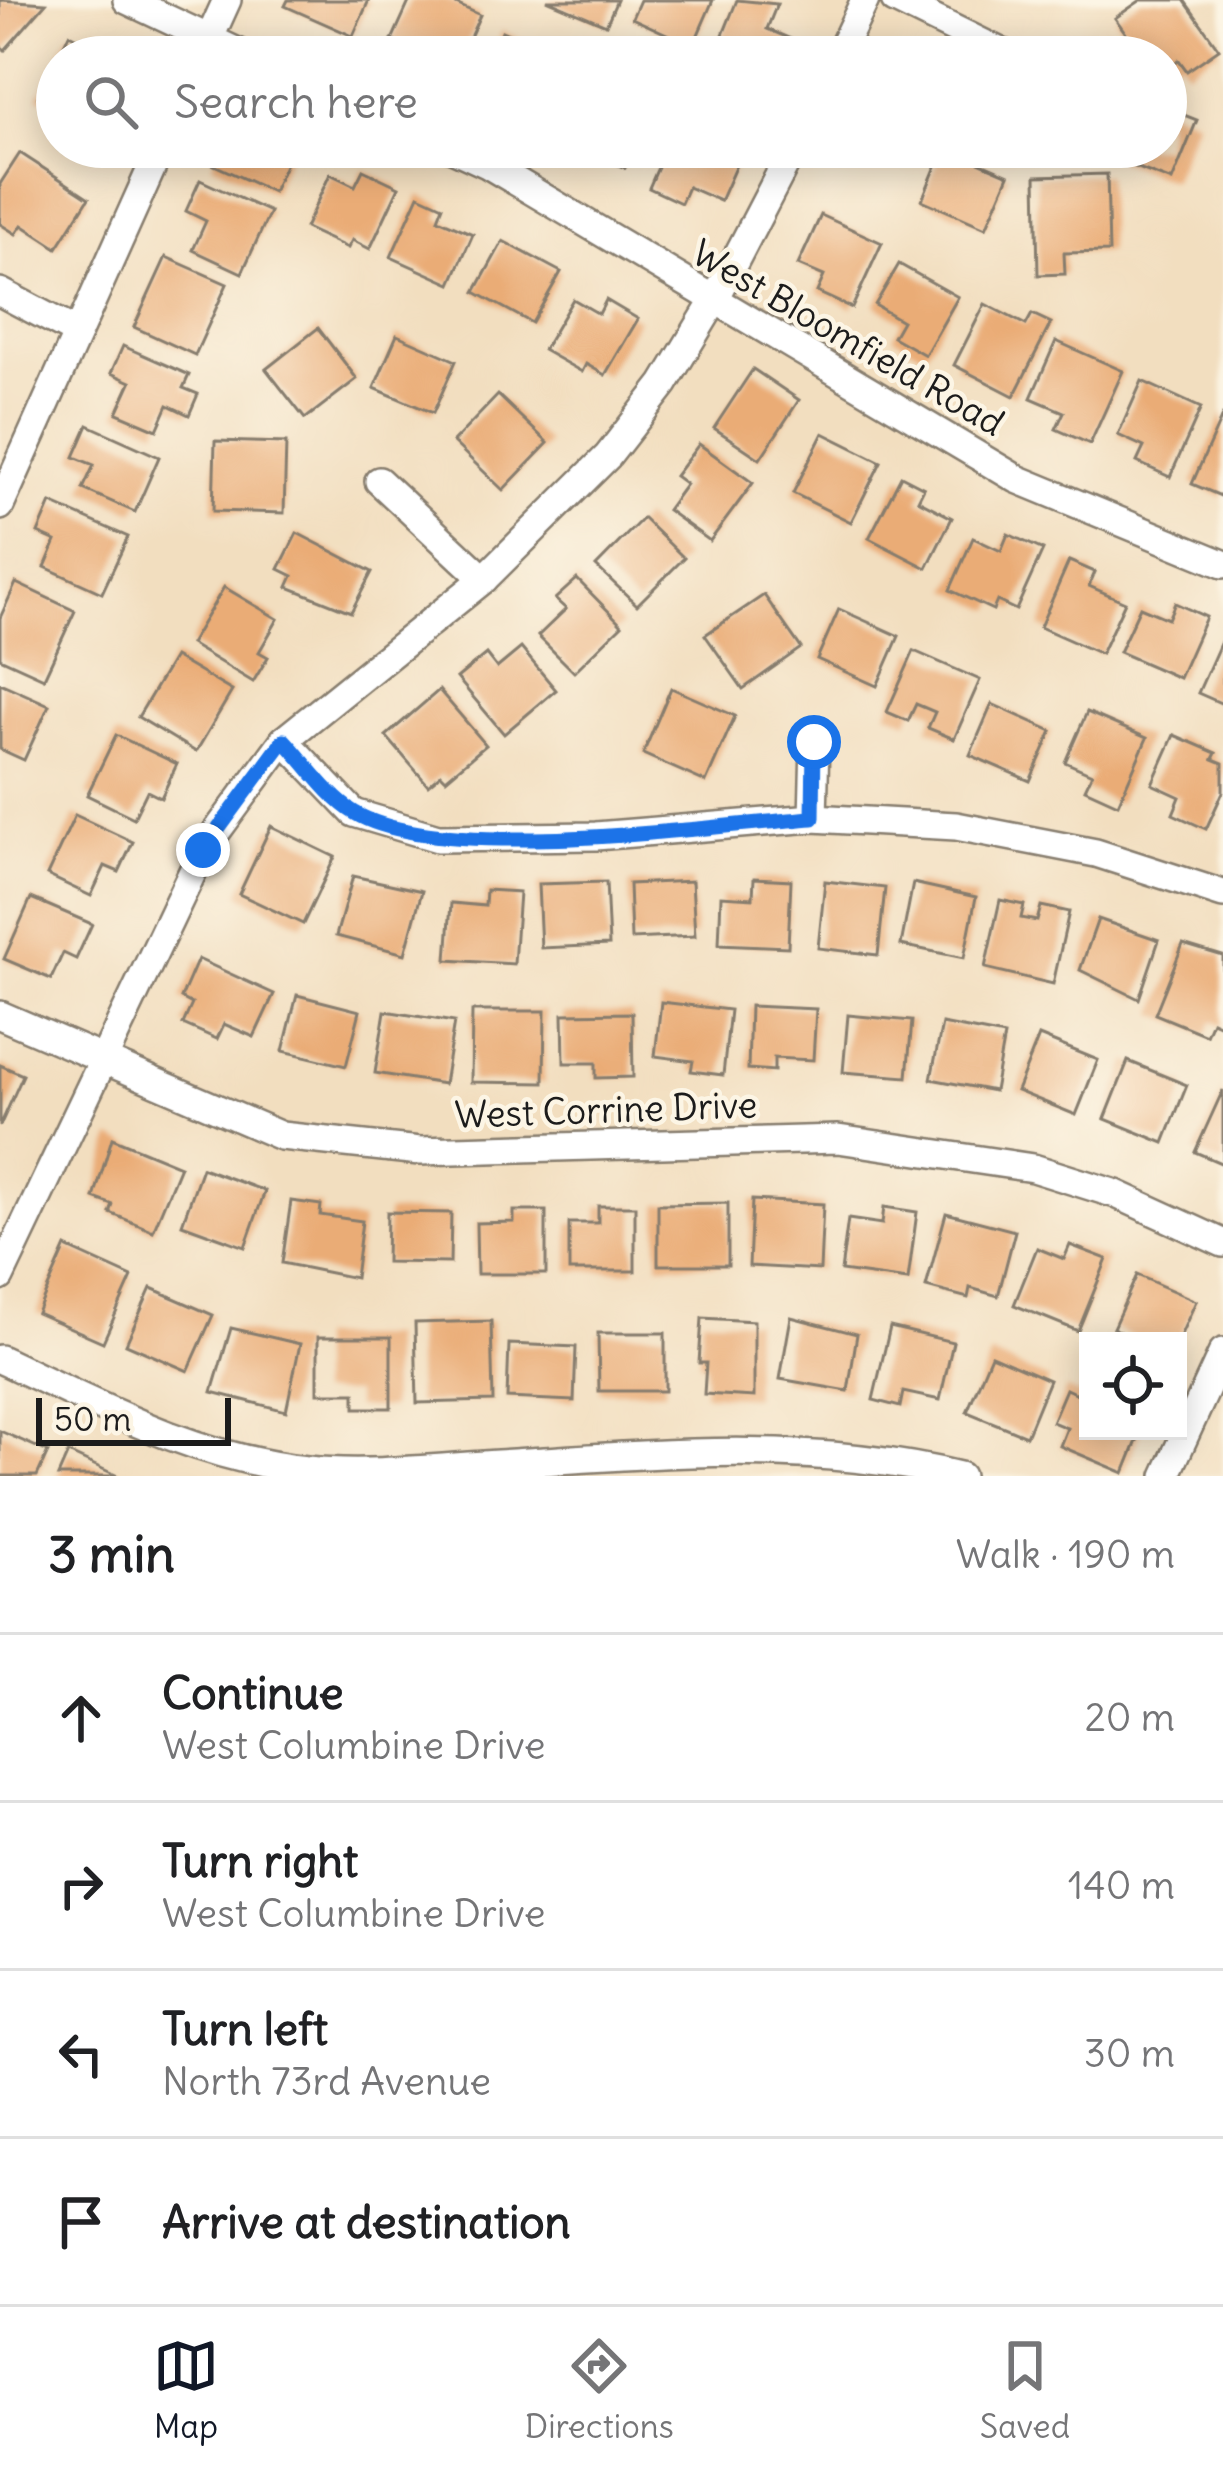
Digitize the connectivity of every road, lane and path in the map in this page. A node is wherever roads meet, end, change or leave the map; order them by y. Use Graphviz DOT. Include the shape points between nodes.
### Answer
graph roads {
  1 [pos="127,0"];
  2 [pos="227,0"];
  3 [pos="865,0"];
  4 [pos="895,0"];
  5 [pos="186,36"];
  6 [pos="211,36"];
  7 [pos="848,36"];
  8 [pos="968,36"];
  9 [pos="151,168"];
  10 [pos="494,168"];
  11 [pos="783,168"];
  12 [pos="0,292"];
  13 [pos="713,303"];
  14 [pos="76,332"];
  15 [pos="379,481"];
  16 [pos="0,506"];
  17 [pos="1223,564"];
  18 [pos="484,579"];
  19 [pos="284,740"];
  20 [pos="814,742"];
  21 [pos="813,818"];
  22 [pos="1223,894"];
  23 [pos="0,1015"];
  24 [pos="99,1062"];
  25 [pos="1223,1243"];
  26 [pos="0,1277"];
  27 [pos="1223,1352"];
  28 [pos="0,1360"];
  29 [pos="960,1476"];
  30 [pos="1166,1476"];
  1 -- 5 [label="street"];
  2 -- 6 [label="street"];
  3 -- 7 [label="street"];
  4 -- 8 [label="street"];
  9 -- 14 [label="street"];
  10 -- 13 [label="street, West Bloomfield Road"];
  11 -- 13 [label="street"];
  12 -- 14 [label="street"];
  13 -- 17 [label="street, West Bloomfield Road" via="1017,479"];
  13 -- 18 [label="street" via="608,457"];
  14 -- 16 [label="street"];
  15 -- 18 [label="street"];
  18 -- 19 [label="street"];
  19 -- 21 [label="street" via="355,813 438,838 596,836"];
  19 -- 24 [label="street" via="203,850"];
  20 -- 21 [label="street"];
  21 -- 22 [label="street" via="956,826 1096,853"];
  23 -- 24 [label="street, West Corrine Drive"];
  24 -- 25 [label="street, West Corrine Drive" via="281,1136 397,1149 838,1139 954,1154 1116,1194"];
  24 -- 26 [label="street"];
  27 -- 30 [label="street"];
  28 -- 29 [label="street" via="165,1437 304,1469 788,1452"];
}
